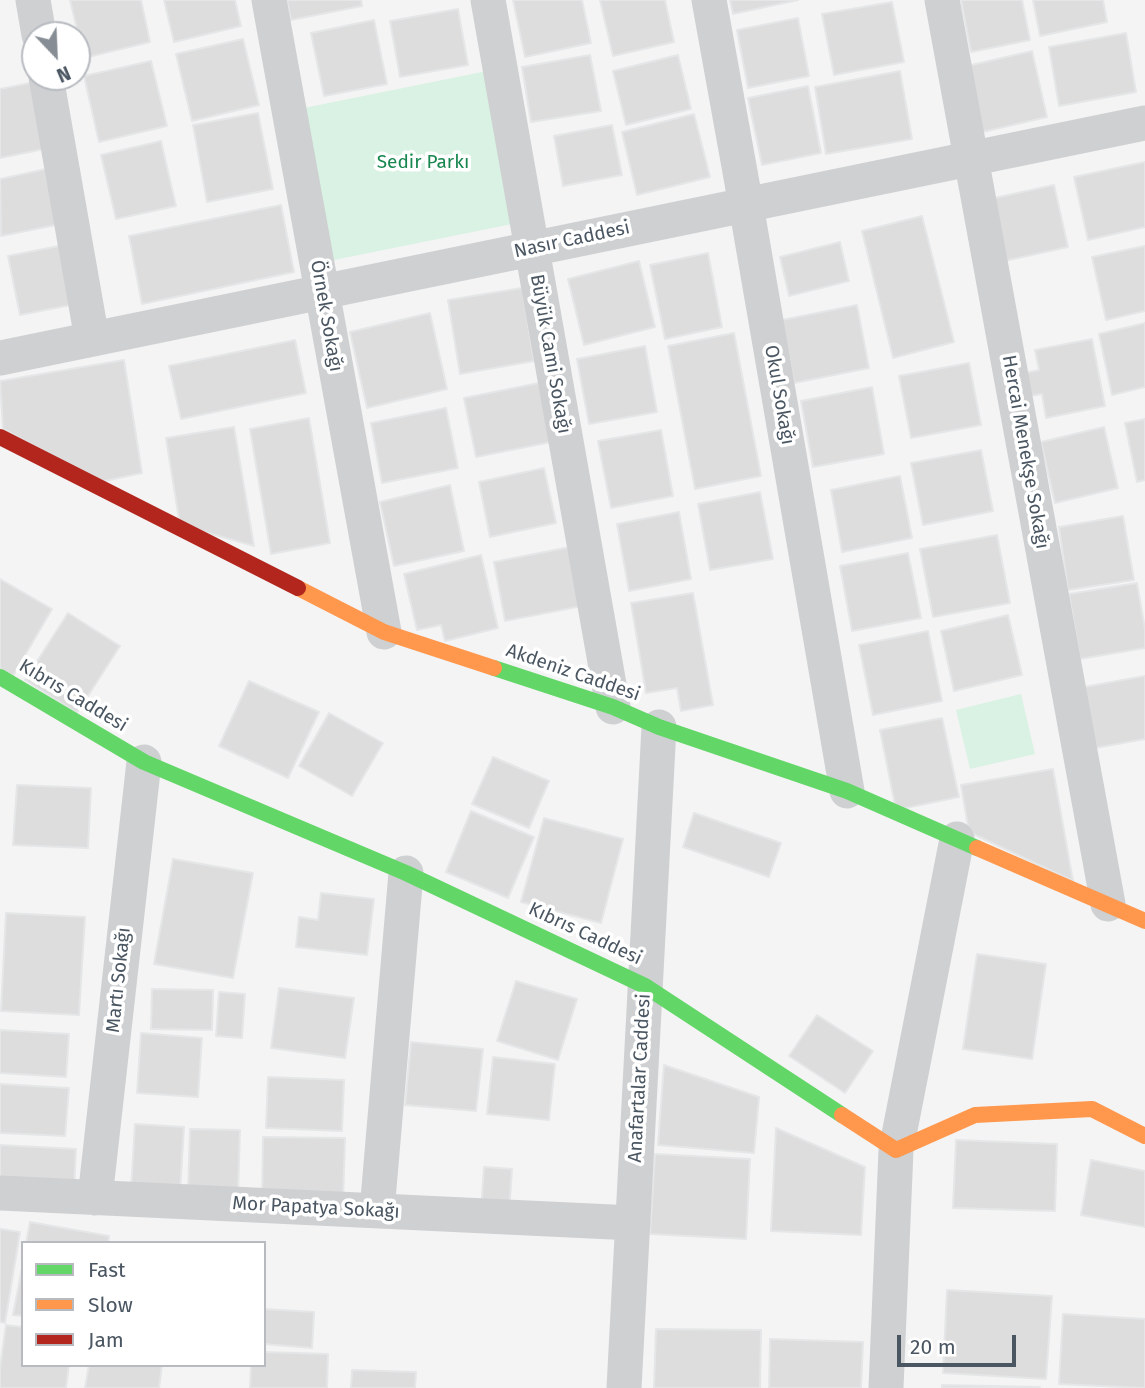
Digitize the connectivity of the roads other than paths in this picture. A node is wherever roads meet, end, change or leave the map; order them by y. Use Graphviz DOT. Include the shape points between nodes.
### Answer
graph roads {
  1 [pos="33,0"];
  2 [pos="269,0"];
  3 [pos="488,0"];
  4 [pos="709,0"];
  5 [pos="942,0"];
  6 [pos="37,21"];
  7 [pos="48,91"];
  8 [pos="1145,123"];
  9 [pos="972,159"];
  10 [pos="746,205"];
  11 [pos="531,249"];
  12 [pos="322,292"];
  13 [pos="92,339"];
  14 [pos="0,358"];
  15 [pos="0,437"];
  16 [pos="384,632"];
  17 [pos="0,677"];
  18 [pos="613,707"];
  19 [pos="659,727"];
  20 [pos="144,762"];
  21 [pos="846,791"];
  22 [pos="957,839"];
  23 [pos="406,873"];
  24 [pos="1108,904"];
  25 [pos="1145,921"];
  26 [pos="645,986"];
  27 [pos="1145,1136"];
  28 [pos="896,1150"];
  29 [pos="0,1193"];
  30 [pos="95,1198"];
  31 [pos="377,1211"];
  32 [pos="632,1223"];
  33 [pos="624,1388"];
  34 [pos="886,1388"];
  1 -- 6 [label="street"];
  2 -- 12 [label="street, Örnek Sokağı"];
  3 -- 11 [label="street, Büyük Cami Sokağı"];
  4 -- 10 [label="street, Okul Sokağı"];
  5 -- 9 [label="street, Hercai Menekşe Sokağı"];
  7 -- 13 [label="street"];
  8 -- 9 [label="street, Nasır Caddesi"];
  9 -- 10 [label="street, Nasır Caddesi"];
  9 -- 24 [label="street, Hercai Menekşe Sokağı"];
  10 -- 11 [label="street, Nasır Caddesi"];
  10 -- 21 [label="street, Okul Sokağı"];
  11 -- 12 [label="street, Nasır Caddesi"];
  11 -- 18 [label="street, Büyük Cami Sokağı"];
  12 -- 13 [label="street, Nasır Caddesi"];
  12 -- 16 [label="street, Örnek Sokağı"];
  13 -- 14 [label="street, Nasır Caddesi"];
  15 -- 16 [label="street, Akdeniz Caddesi"];
  16 -- 18 [label="street, Akdeniz Caddesi"];
  17 -- 20 [label="street, Kıbrıs Caddesi"];
  18 -- 19 [label="street, Akdeniz Caddesi"];
  19 -- 21 [label="street, Akdeniz Caddesi"];
  19 -- 26 [label="street, Anafartalar Caddesi"];
  20 -- 23 [label="street, Kıbrıs Caddesi"];
  20 -- 30 [label="street, Martı Sokağı"];
  21 -- 22 [label="street, Akdeniz Caddesi"];
  22 -- 24 [label="street, Akdeniz Caddesi"];
  22 -- 28 [label="street"];
  23 -- 26 [label="street, Kıbrıs Caddesi"];
  23 -- 31 [label="street"];
  24 -- 25 [label="street, Akdeniz Caddesi"];
  26 -- 28 [label="street, Kıbrıs Caddesi"];
  26 -- 32 [label="street, Anafartalar Caddesi"];
  27 -- 28 [label="street" via="1092,1109 975,1115"];
  28 -- 34 [label="street"];
  29 -- 30 [label="street, Mor Papatya Sokağı"];
  30 -- 31 [label="street, Mor Papatya Sokağı"];
  31 -- 32 [label="street, Mor Papatya Sokağı"];
  32 -- 33 [label="street, Anafartalar Caddesi"];
}
